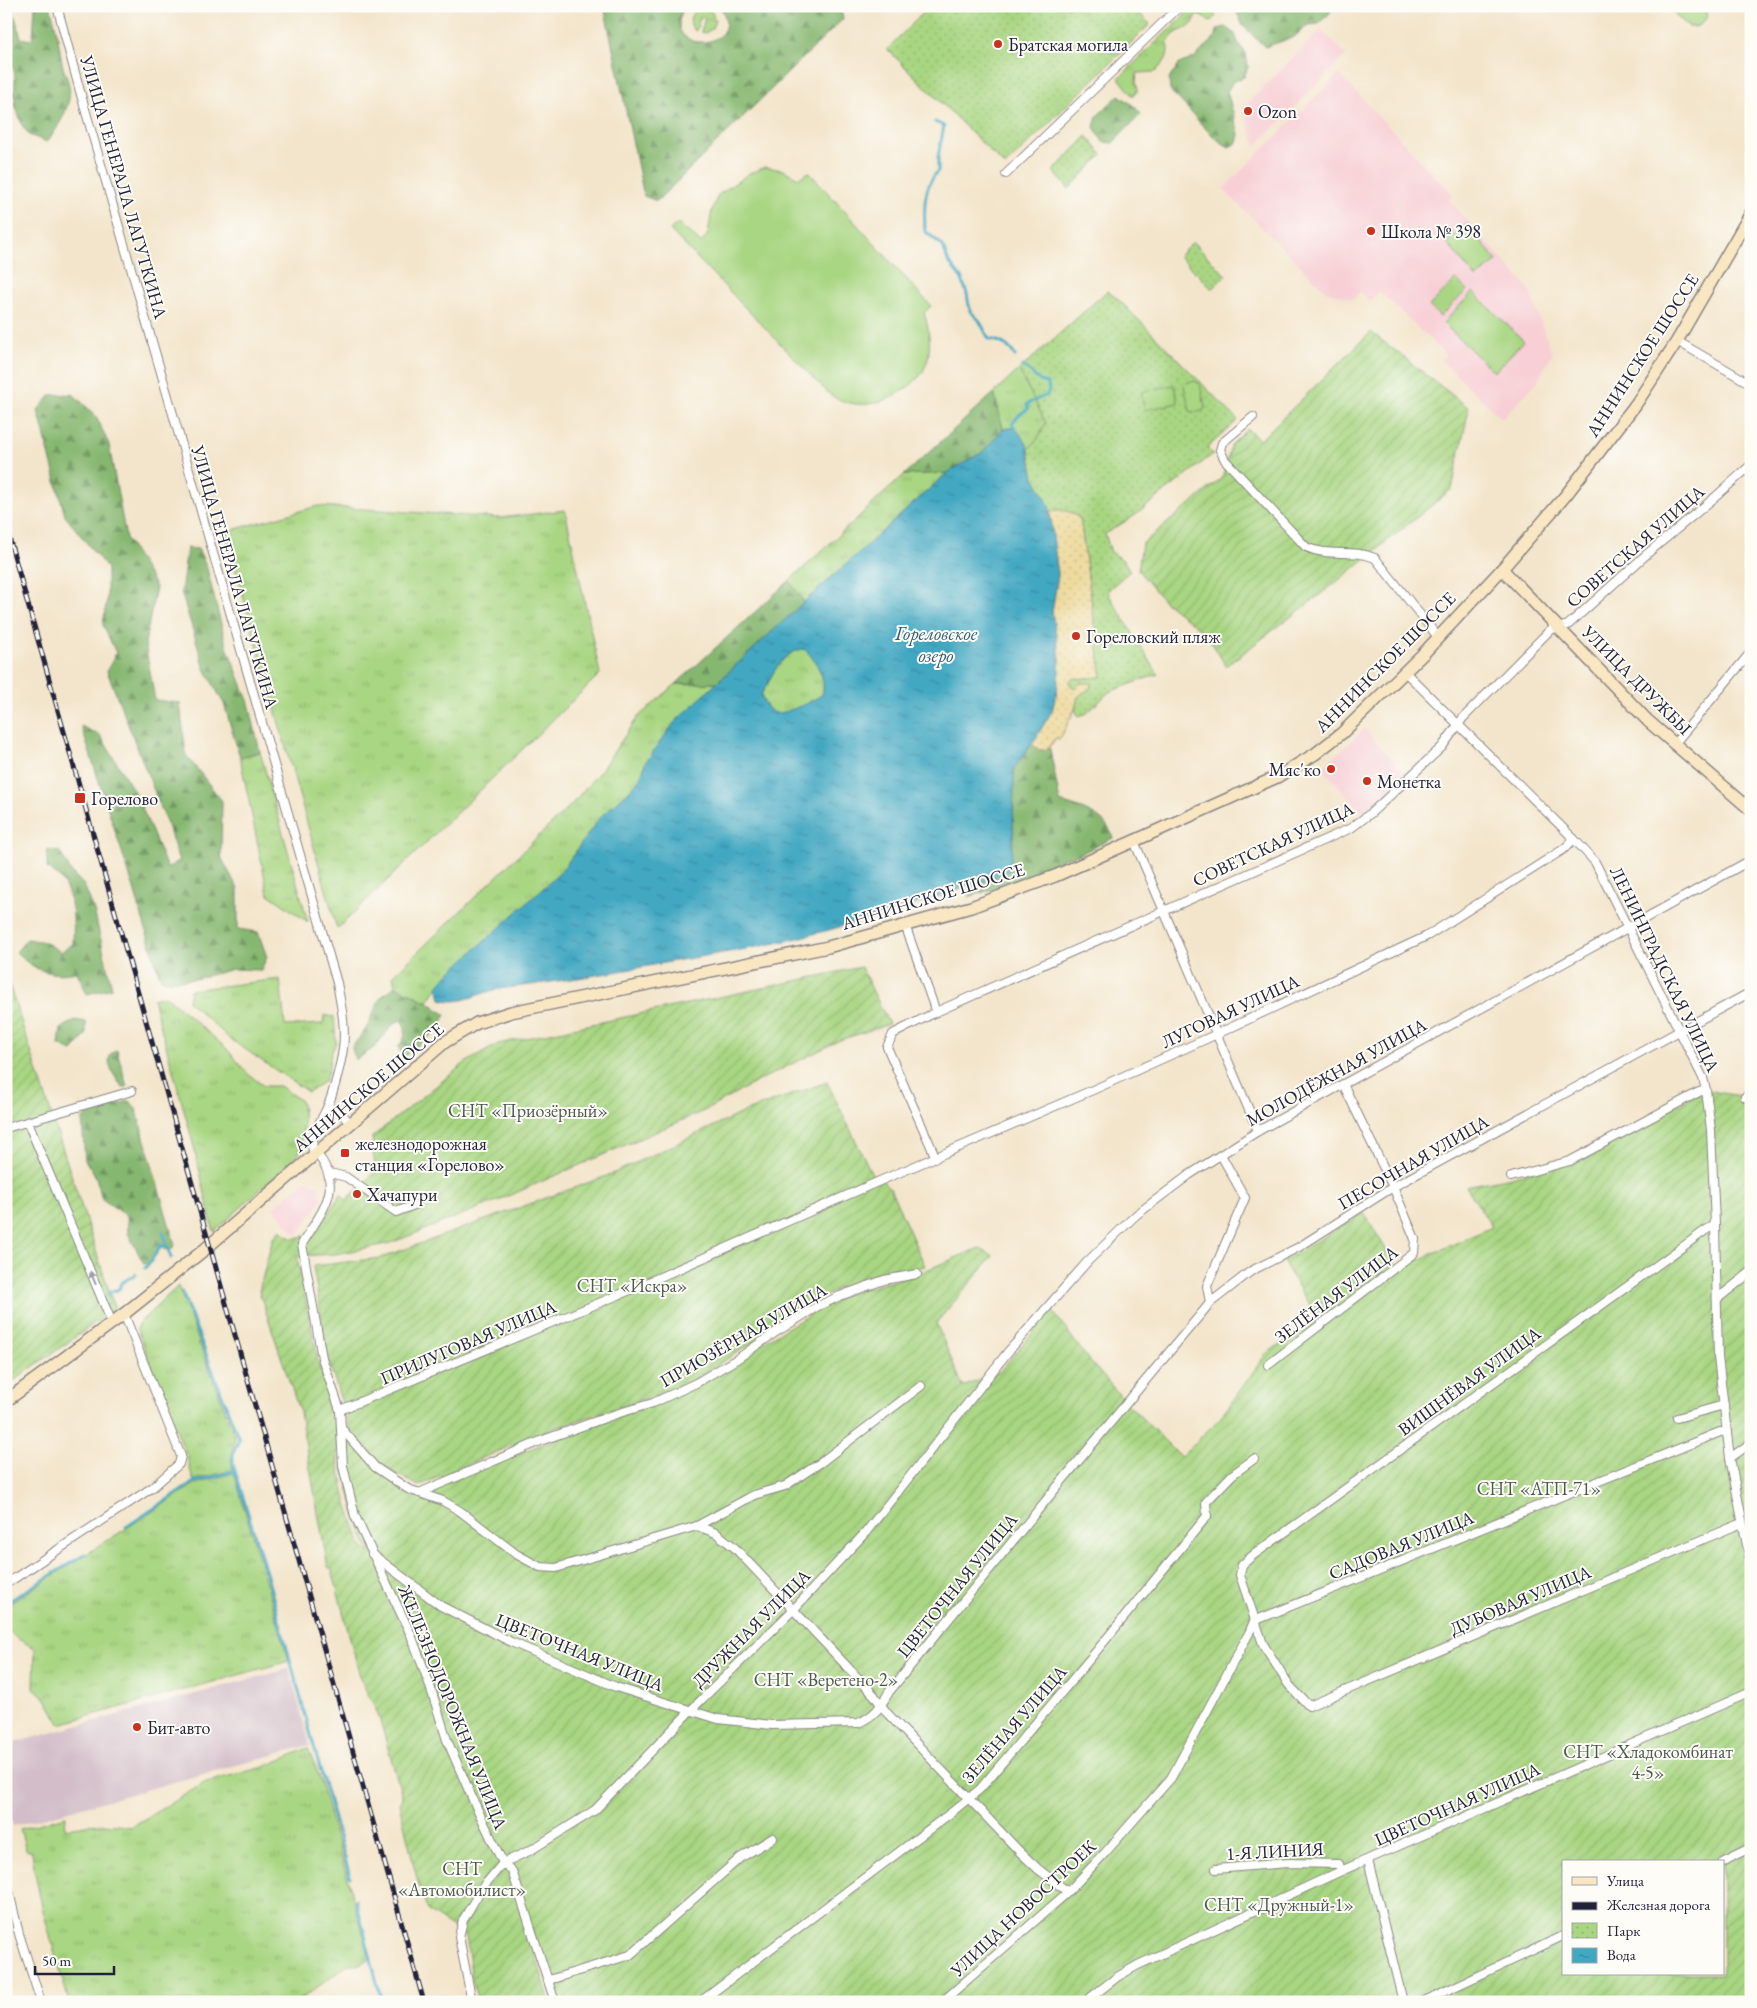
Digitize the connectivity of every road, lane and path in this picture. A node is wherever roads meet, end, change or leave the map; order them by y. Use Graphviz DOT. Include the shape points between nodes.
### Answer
graph roads {
  1 [pos="57,6"];
  2 [pos="1180,6"];
  3 [pos="1006,174"];
  4 [pos="1751,212"];
  5 [pos="1677,341"];
  6 [pos="1751,384"];
  7 [pos="1253,417"];
  8 [pos="1751,465"];
  9 [pos="1502,569"];
  10 [pos="1559,626"];
  11 [pos="1438,638"];
  12 [pos="1751,652"];
  13 [pos="1405,672"];
  14 [pos="1459,724"];
  15 [pos="1675,743"];
  16 [pos="1751,810"];
  17 [pos="1574,839"];
  18 [pos="1134,841"];
  19 [pos="1751,860"];
  20 [pos="1164,911"];
  21 [pos="905,925"];
  22 [pos="1628,928"];
  23 [pos="1751,992"];
  24 [pos="936,1012"];
  25 [pos="1680,1031"];
  26 [pos="1217,1034"];
  27 [pos="1343,1084"];
  28 [pos="1706,1090"];
  29 [pos="132,1091"];
  30 [pos="327,1108"];
  31 [pos="28,1123"];
  32 [pos="350,1123"];
  33 [pos="6,1128"];
  34 [pos="1258,1131"];
  35 [pos="315,1154"];
  36 [pos="1221,1155"];
  37 [pos="936,1158"];
  38 [pos="330,1173"];
  39 [pos="1511,1178"];
  40 [pos="882,1180"];
  41 [pos="1393,1187"];
  42 [pos="417,1204"];
  43 [pos="1715,1225"];
  44 [pos="1751,1272"];
  45 [pos="917,1274"];
  46 [pos="1717,1299"];
  47 [pos="1210,1303"];
  48 [pos="124,1314"];
  49 [pos="112,1323"];
  50 [pos="1268,1365"];
  51 [pos="989,1378"];
  52 [pos="921,1386"];
  53 [pos="6,1401"];
  54 [pos="1126,1402"];
  55 [pos="1724,1405"];
  56 [pos="340,1410"];
  57 [pos="1677,1418"];
  58 [pos="342,1430"];
  59 [pos="1726,1432"];
  60 [pos="1751,1443"];
  61 [pos="1730,1458"];
  62 [pos="1254,1459"];
  63 [pos="419,1493"];
  64 [pos="1742,1523"];
  65 [pos="697,1526"];
  66 [pos="372,1554"];
  67 [pos="1751,1566"];
  68 [pos="6,1584"];
  69 [pos="794,1609"];
  70 [pos="1254,1621"];
  71 [pos="1751,1692"];
  72 [pos="881,1705"];
  73 [pos="691,1710"];
  74 [pos="968,1798"];
  75 [pos="773,1838"];
  76 [pos="1751,1848"];
  77 [pos="1368,1860"];
  78 [pos="1724,1861"];
  79 [pos="503,1863"];
  80 [pos="1216,1869"];
  81 [pos="1341,1871"];
  82 [pos="6,1879"];
  83 [pos="1068,1892"];
  84 [pos="1562,1936"];
  85 [pos="549,1980"];
  86 [pos="41,2002"];
  87 [pos="472,2002"];
  88 [pos="555,2002"];
  89 [pos="700,2002"];
  90 [pos="942,2002"];
  91 [pos="1085,2002"];
  92 [pos="1403,2002"];
  93 [pos="1422,2002"];
  1 -- 30 [label="street, УЛИЦА ГЕНЕРАЛА ЛАГУТКИНА" via="337,983 344,1015 343,1049"];
  2 -- 3 [label="street"];
  4 -- 5 [label="main road, АННИНСКОЕ ШОССЕ"];
  5 -- 6 [label="street"];
  5 -- 9 [label="main road, АННИНСКОЕ ШОССЕ" via="1601,450"];
  7 -- 11 [label="street" via="1222,443 1220,450 1225,460 1306,547 1317,552 1364,553 1375,558"];
  8 -- 10 [label="street, СОВЕТСКАЯ УЛИЦА" via="1568,625"];
  9 -- 10 [label="main road, УЛИЦА ДРУЖБЫ"];
  9 -- 11 [label="main road, АННИНСКОЕ ШОССЕ"];
  10 -- 14 [label="street, СОВЕТСКАЯ УЛИЦА" via="1550,630"];
  10 -- 15 [label="main road, УЛИЦА ДРУЖБЫ" via="1648,721"];
  11 -- 13 [label="main road, АННИНСКОЕ ШОССЕ"];
  12 -- 15 [label="street"];
  13 -- 14 [label="street, ЛЕНИНГРАДСКАЯ УЛИЦА"];
  13 -- 18 [label="main road, АННИНСКОЕ ШОССЕ" via="1342,733 1315,754 1277,777"];
  14 -- 17 [label="street, ЛЕНИНГРАДСКАЯ УЛИЦА"];
  14 -- 20 [label="street, СОВЕТСКАЯ УЛИЦА" via="1442,747 1371,814 1351,828"];
  15 -- 16 [label="main road, УЛИЦА ДРУЖБЫ"];
  17 -- 22 [label="street, ЛЕНИНГРАДСКАЯ УЛИЦА" via="1595,862"];
  17 -- 26 [label="street, ЛУГОВАЯ УЛИЦА" via="1564,849 1427,936"];
  18 -- 20 [label="street"];
  18 -- 21 [label="main road, АННИНСКОЕ ШОССЕ" via="1055,876 970,907"];
  19 -- 22 [label="street, МОЛОДЁЖНАЯ УЛИЦА"];
  20 -- 24 [label="street, СОВЕТСКАЯ УЛИЦА"];
  20 -- 26 [label="street"];
  21 -- 24 [label="street"];
  21 -- 32 [label="main road, АННИНСКОЕ ШОССЕ" via="828,947 511,1012 477,1023 445,1042"];
  22 -- 25 [label="street, ЛЕНИНГРАДСКАЯ УЛИЦА"];
  22 -- 27 [label="street, МОЛОДЁЖНАЯ УЛИЦА"];
  23 -- 25 [label="street, ПЕСОЧНАЯ УЛИЦА"];
  24 -- 37 [label="street, СОВЕТСКАЯ УЛИЦА" via="893,1034 887,1047"];
  25 -- 28 [label="street, ЛЕНИНГРАДСКАЯ УЛИЦА"];
  25 -- 41 [label="street, ПЕСОЧНАЯ УЛИЦА"];
  26 -- 34 [label="street"];
  26 -- 37 [label="street, ЛУГОВАЯ УЛИЦА"];
  27 -- 34 [label="street, МОЛОДЁЖНАЯ УЛИЦА"];
  27 -- 41 [label="street, ЗЕЛЁНАЯ УЛИЦА"];
  28 -- 39 [label="street" via="1570,1161"];
  28 -- 43 [label="street, ЛЕНИНГРАДСКАЯ УЛИЦА"];
  29 -- 31 [label="street"];
  30 -- 32 [label="street" via="340,1112"];
  30 -- 35 [label="street, УЛИЦА ГЕНЕРАЛА ЛАГУТКИНА" via="311,1146"];
  31 -- 33 [label="street"];
  49 -- 31 [label="street, one-way"];
  32 -- 35 [label="main road, АННИНСКОЕ ШОССЕ"];
  34 -- 36 [label="street, МОЛОДЁЖНАЯ УЛИЦА"];
  35 -- 38 [label="street"];
  35 -- 48 [label="main road, АННИНСКОЕ ШОССЕ" via="234,1226"];
  36 -- 47 [label="street" via="1246,1198 1208,1286"];
  36 -- 51 [label="street, МОЛОДЁЖНАЯ УЛИЦА" via="1136,1215 1088,1260"];
  37 -- 40 [label="street, ЛУГОВАЯ УЛИЦА"];
  38 -- 42 [label="street" via="346,1177 396,1212"];
  38 -- 56 [label="street, ЖЕЛЕЗНОДОРОЖНАЯ УЛИЦА" via="326,1203 302,1244 322,1358"];
  40 -- 56 [label="street, ПРИЛУГОВАЯ УЛИЦА" via="628,1291"];
  41 -- 47 [label="street, ПЕСОЧНАЯ УЛИЦА" via="1299,1247 1250,1271"];
  41 -- 50 [label="street, ЗЕЛЁНАЯ УЛИЦА" via="1415,1239 1414,1253"];
  43 -- 46 [label="street, ЛЕНИНГРАДСКАЯ УЛИЦА"];
  43 -- 70 [label="street, ВИШНЁВАЯ УЛИЦА" via="1242,1565 1240,1576"];
  44 -- 46 [label="street"];
  45 -- 63 [label="street, ПРИОЗЁРНАЯ УЛИЦА" via="884,1280 818,1306 737,1359 653,1403 543,1440"];
  46 -- 55 [label="street, ЛЕНИНГРАДСКАЯ УЛИЦА" via="1718,1357"];
  47 -- 54 [label="street, ПЕСОЧНАЯ УЛИЦА"];
  48 -- 49 [label="main road, АННИНСКОЕ ШОССЕ"];
  48 -- 68 [label="street" via="181,1456 179,1464 153,1488"];
  49 -- 53 [label="main road, АННИНСКОЕ ШОССЕ"];
  51 -- 69 [label="street, ДРУЖНАЯ УЛИЦА" via="866,1532"];
  52 -- 65 [label="street" via="785,1486 754,1495"];
  54 -- 72 [label="street, ЦВЕТОЧНАЯ УЛИЦА"];
  55 -- 57 [label="street"];
  55 -- 59 [label="street, ЛЕНИНГРАДСКАЯ УЛИЦА"];
  56 -- 58 [label="street, ЖЕЛЕЗНОДОРОЖНАЯ УЛИЦА"];
  58 -- 63 [label="street" via="375,1467"];
  58 -- 66 [label="street, ЖЕЛЕЗНОДОРОЖНАЯ УЛИЦА" via="343,1466 353,1508"];
  59 -- 61 [label="street, ЛЕНИНГРАДСКАЯ УЛИЦА"];
  59 -- 70 [label="street, САДОВАЯ УЛИЦА"];
  60 -- 61 [label="street"];
  61 -- 64 [label="street, ЛЕНИНГРАДСКАЯ УЛИЦА"];
  62 -- 74 [label="street, ЗЕЛЁНАЯ УЛИЦА" via="1206,1502 1207,1516 1006,1759"];
  63 -- 65 [label="street" via="460,1511 516,1554 540,1567 556,1568"];
  64 -- 67 [label="street, ЛЕНИНГРАДСКАЯ УЛИЦА"];
  64 -- 70 [label="street, ДУБОВАЯ УЛИЦА" via="1309,1706 1289,1685 1263,1644"];
  65 -- 69 [label="street" via="716,1533 734,1547"];
  66 -- 73 [label="street, ЦВЕТОЧНАЯ УЛИЦА" via="441,1606 511,1642 616,1686"];
  66 -- 79 [label="street, ЖЕЛЕЗНОДОРОЖНАЯ УЛИЦА" via="411,1635 447,1740"];
  69 -- 72 [label="street"];
  69 -- 73 [label="street, ДРУЖНАЯ УЛИЦА"];
  70 -- 83 [label="street, УЛИЦА НОВОСТРОЕК" via="1171,1778"];
  71 -- 77 [label="street, ЦВЕТОЧНАЯ УЛИЦА"];
  72 -- 73 [label="street, ЦВЕТОЧНАЯ УЛИЦА" via="870,1718 858,1723 790,1725 718,1718"];
  72 -- 74 [label="street"];
  73 -- 79 [label="street, ДРУЖНАЯ УЛИЦА" via="595,1810 531,1850"];
  74 -- 83 [label="street" via="1038,1869"];
  74 -- 89 [label="street, ЗЕЛЁНАЯ УЛИЦА"];
  75 -- 85 [label="street" via="740,1858 630,1955"];
  76 -- 78 [label="street"];
  77 -- 81 [label="street, ЦВЕТОЧНАЯ УЛИЦА"];
  77 -- 92 [label="street"];
  79 -- 85 [label="street, ЖЕЛЕЗНОДОРОЖНАЯ УЛИЦА" via="512,1871"];
  79 -- 87 [label="street" via="482,1888 463,1920 459,1937"];
  80 -- 81 [label="street, 1-Я ЛИНИЯ" via="1288,1863 1339,1864"];
  81 -- 91 [label="street, 1-Я ЛИНИЯ" via="1138,1965"];
  82 -- 86 [label="street" via="19,1934"];
  83 -- 90 [label="street, УЛИЦА НОВОСТРОЕК"];
  84 -- 93 [label="street"];
  85 -- 88 [label="street, ЖЕЛЕЗНОДОРОЖНАЯ УЛИЦА"];
}
